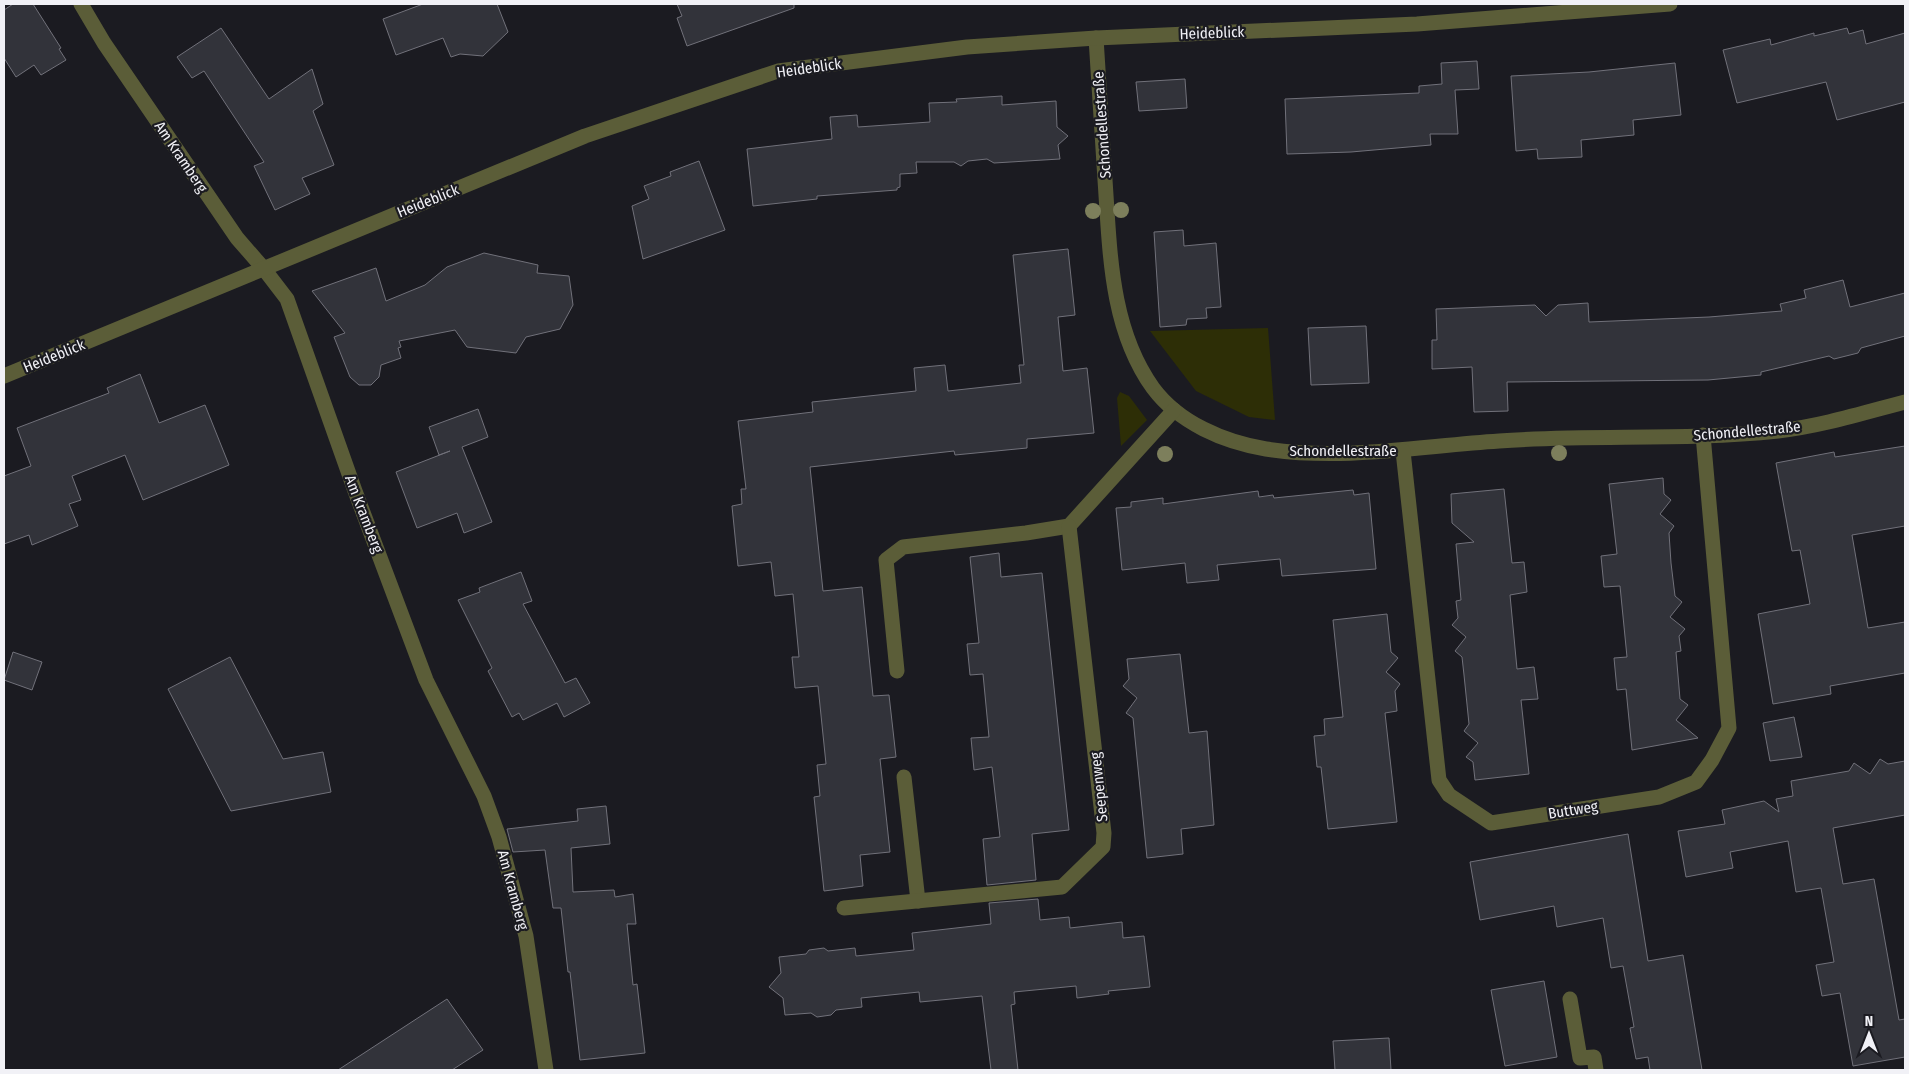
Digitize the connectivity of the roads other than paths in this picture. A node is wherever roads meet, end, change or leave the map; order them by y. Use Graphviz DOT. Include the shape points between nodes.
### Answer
graph roads {
  1 [pos="81,4"];
  2 [pos="1670,4"];
  3 [pos="1096,38"];
  4 [pos="264,269"];
  5 [pos="4,376"];
  6 [pos="1905,402"];
  7 [pos="1174,410"];
  8 [pos="1703,436"];
  9 [pos="1403,451"];
  10 [pos="1069,526"];
  11 [pos="897,671"];
  12 [pos="904,777"];
  13 [pos="918,901"];
  14 [pos="844,908"];
  15 [pos="1570,999"];
  16 [pos="546,1070"];
  17 [pos="1596,1070"];
  1 -- 4 [label="street, Am Kramberg" via="237,238"];
  2 -- 3 [label="street, Heideblick" via="1417,24"];
  3 -- 4 [label="street, Heideblick" via="967,47 778,71 585,136"];
  3 -- 7 [label="street, Schondellestraße" via="1111,269 1120,316 1154,390"];
  4 -- 5 [label="street, Heideblick"];
  4 -- 16 [label="street, Am Kramberg" via="286,300 426,680 484,796 499,838 526,936"];
  6 -- 8 [label="street, Schondellestraße" via="1779,431"];
  7 -- 9 [label="street, Schondellestraße" via="1209,432 1266,449 1337,454"];
  7 -- 10 [label="street"];
  8 -- 9 [label="street, Schondellestraße" via="1508,440"];
  8 -- 9 [label="street, Buttweg" via="1729,728 1712,760 1696,782 1659,797 1491,824 1449,795 1439,780"];
  10 -- 11 [label="street" via="1026,534 903,547 886,560"];
  10 -- 13 [label="street, Seepenweg" via="1103,847 1062,887"];
  12 -- 13 [label="street"];
  13 -- 14 [label="street, Seepenweg"];
  15 -- 17 [label="street" via="1580,1058 1594,1057"];
}
